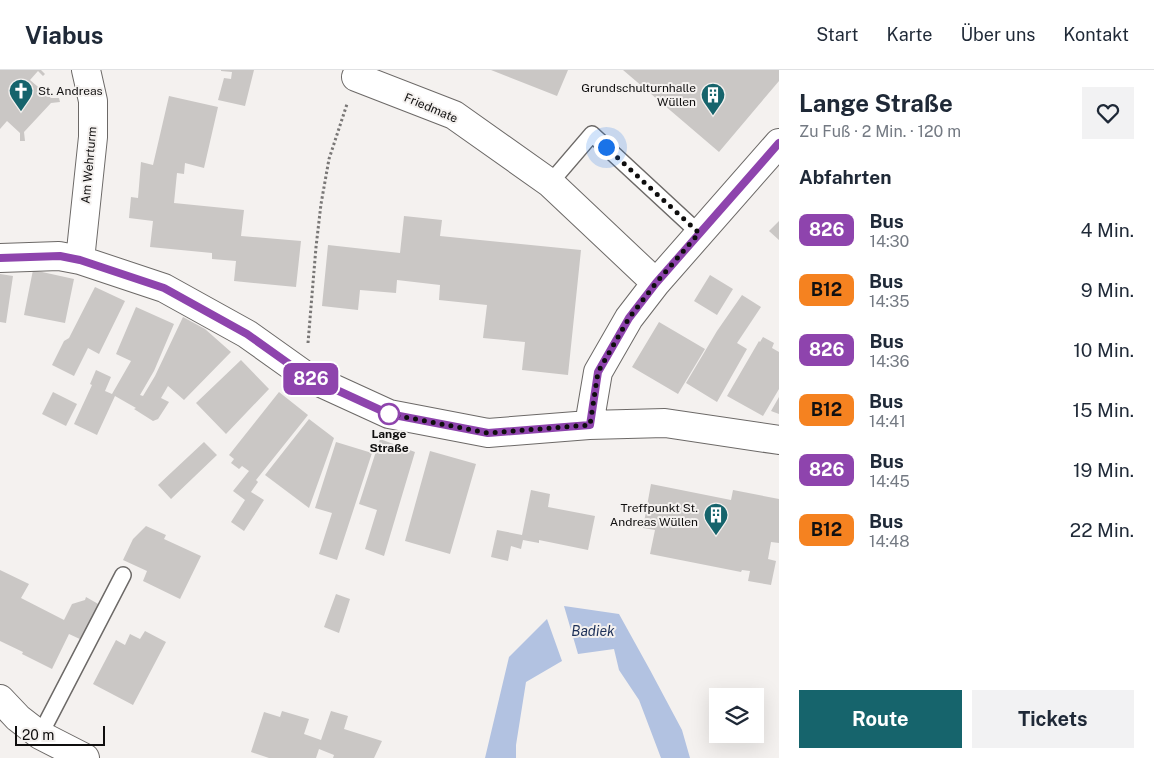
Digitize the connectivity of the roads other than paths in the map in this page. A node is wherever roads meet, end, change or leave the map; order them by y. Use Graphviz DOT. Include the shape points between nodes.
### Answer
graph roads {
  1 [pos="86,70"];
  2 [pos="356,77"];
  3 [pos="779,143"];
  4 [pos="550,183"];
  5 [pos="699,233"];
  6 [pos="0,258"];
  7 [pos="80,260"];
  8 [pos="656,283"];
  9 [pos="590,425"];
  10 [pos="779,440"];
  11 [pos="123,575"];
  12 [pos="0,699"];
  13 [pos="40,735"];
  14 [pos="85,758"];
  1 -- 7 [label="street, Am Wehrturm" via="93,101 93,137"];
  2 -- 4 [label="street, Friedmate" via="454,115"];
  3 -- 5 [label="street"];
  4 -- 5 [label="lane" via="592,134"];
  4 -- 8 [label="street, Friedmate"];
  5 -- 8 [label="street"];
  6 -- 7 [label="street" via="60,256"];
  7 -- 9 [label="street" via="164,288 247,334 306,376 389,414 488,433"];
  8 -- 9 [label="street" via="629,318 598,372"];
  9 -- 10 [label="street" via="666,424"];
  11 -- 13 [label="lane"];
  12 -- 13 [label="street"];
  13 -- 14 [label="street"];
}
